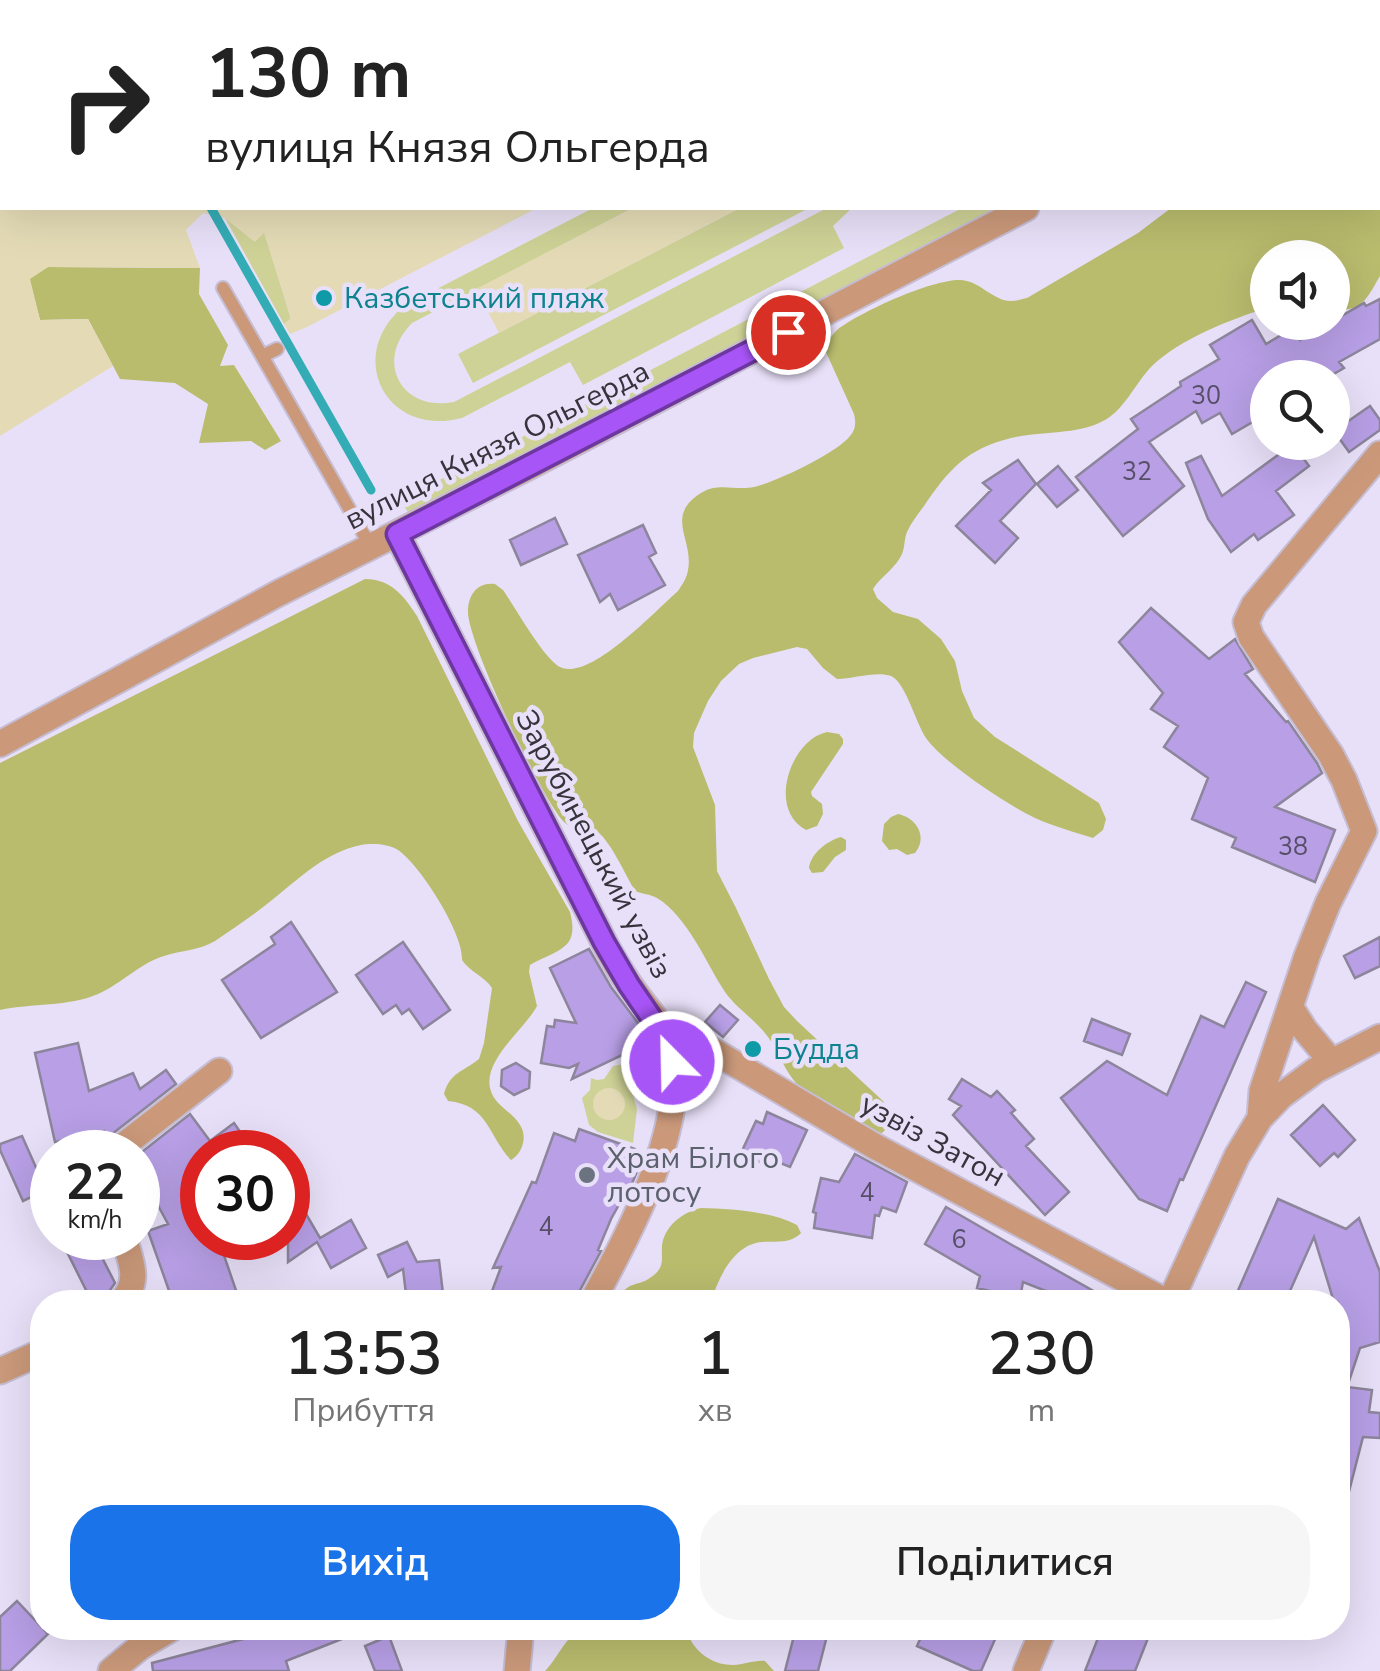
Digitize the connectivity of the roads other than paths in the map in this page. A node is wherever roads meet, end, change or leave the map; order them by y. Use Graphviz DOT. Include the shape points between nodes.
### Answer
graph roads {
  1 [pos="1022,210"];
  2 [pos="223,288"];
  3 [pos="278,348"];
  4 [pos="262,356"];
  5 [pos="1380,454"];
  6 [pos="397,534"];
  7 [pos="371,547"];
  8 [pos="0,744"];
  9 [pos="1291,1008"];
  10 [pos="1380,1037"];
  11 [pos="668,1042"];
  12 [pos="1332,1061"];
  13 [pos="220,1071"];
  14 [pos="1260,1118"];
  15 [pos="144,1130"];
  16 [pos="130,1260"];
  17 [pos="130,1290"];
  18 [pos="598,1290"];
  19 [pos="1145,1290"];
  20 [pos="1174,1290"];
  21 [pos="30,1357"];
  22 [pos="0,1371"];
  23 [pos="151,1640"];
  24 [pos="520,1640"];
  25 [pos="1039,1640"];
  26 [pos="110,1671"];
  27 [pos="517,1671"];
  28 [pos="1026,1671"];
  1 -- 6 [label="street, вулиця Князя Ольгерда"];
  2 -- 4 [label="lane"];
  3 -- 4 [label="lane"];
  4 -- 7 [label="lane"];
  5 -- 9 [label="street" via="1246,622 1331,755 1364,831 1323,915"];
  6 -- 7 [label="street, вулиця Князя Ольгерда"];
  6 -- 11 [label="street, Зарубинецький узвіз" via="604,942"];
  7 -- 8 [label="street, вулиця Князя Ольгерда"];
  9 -- 12 [label="street"];
  9 -- 14 [label="street" via="1262,1091"];
  10 -- 12 [label="street"];
  11 -- 18 [label="street, Зарубинецький узвіз" via="672,1092 666,1136 637,1215"];
  11 -- 19 [label="street, узвіз Затон" via="693,1042 715,1052 876,1147"];
  12 -- 14 [label="street"];
  13 -- 15 [label="street"];
  14 -- 20 [label="street"];
  16 -- 17 [label="street"];
  21 -- 22 [label="street"];
  23 -- 26 [label="street"];
  24 -- 27 [label="street"];
  25 -- 28 [label="street"];
}
